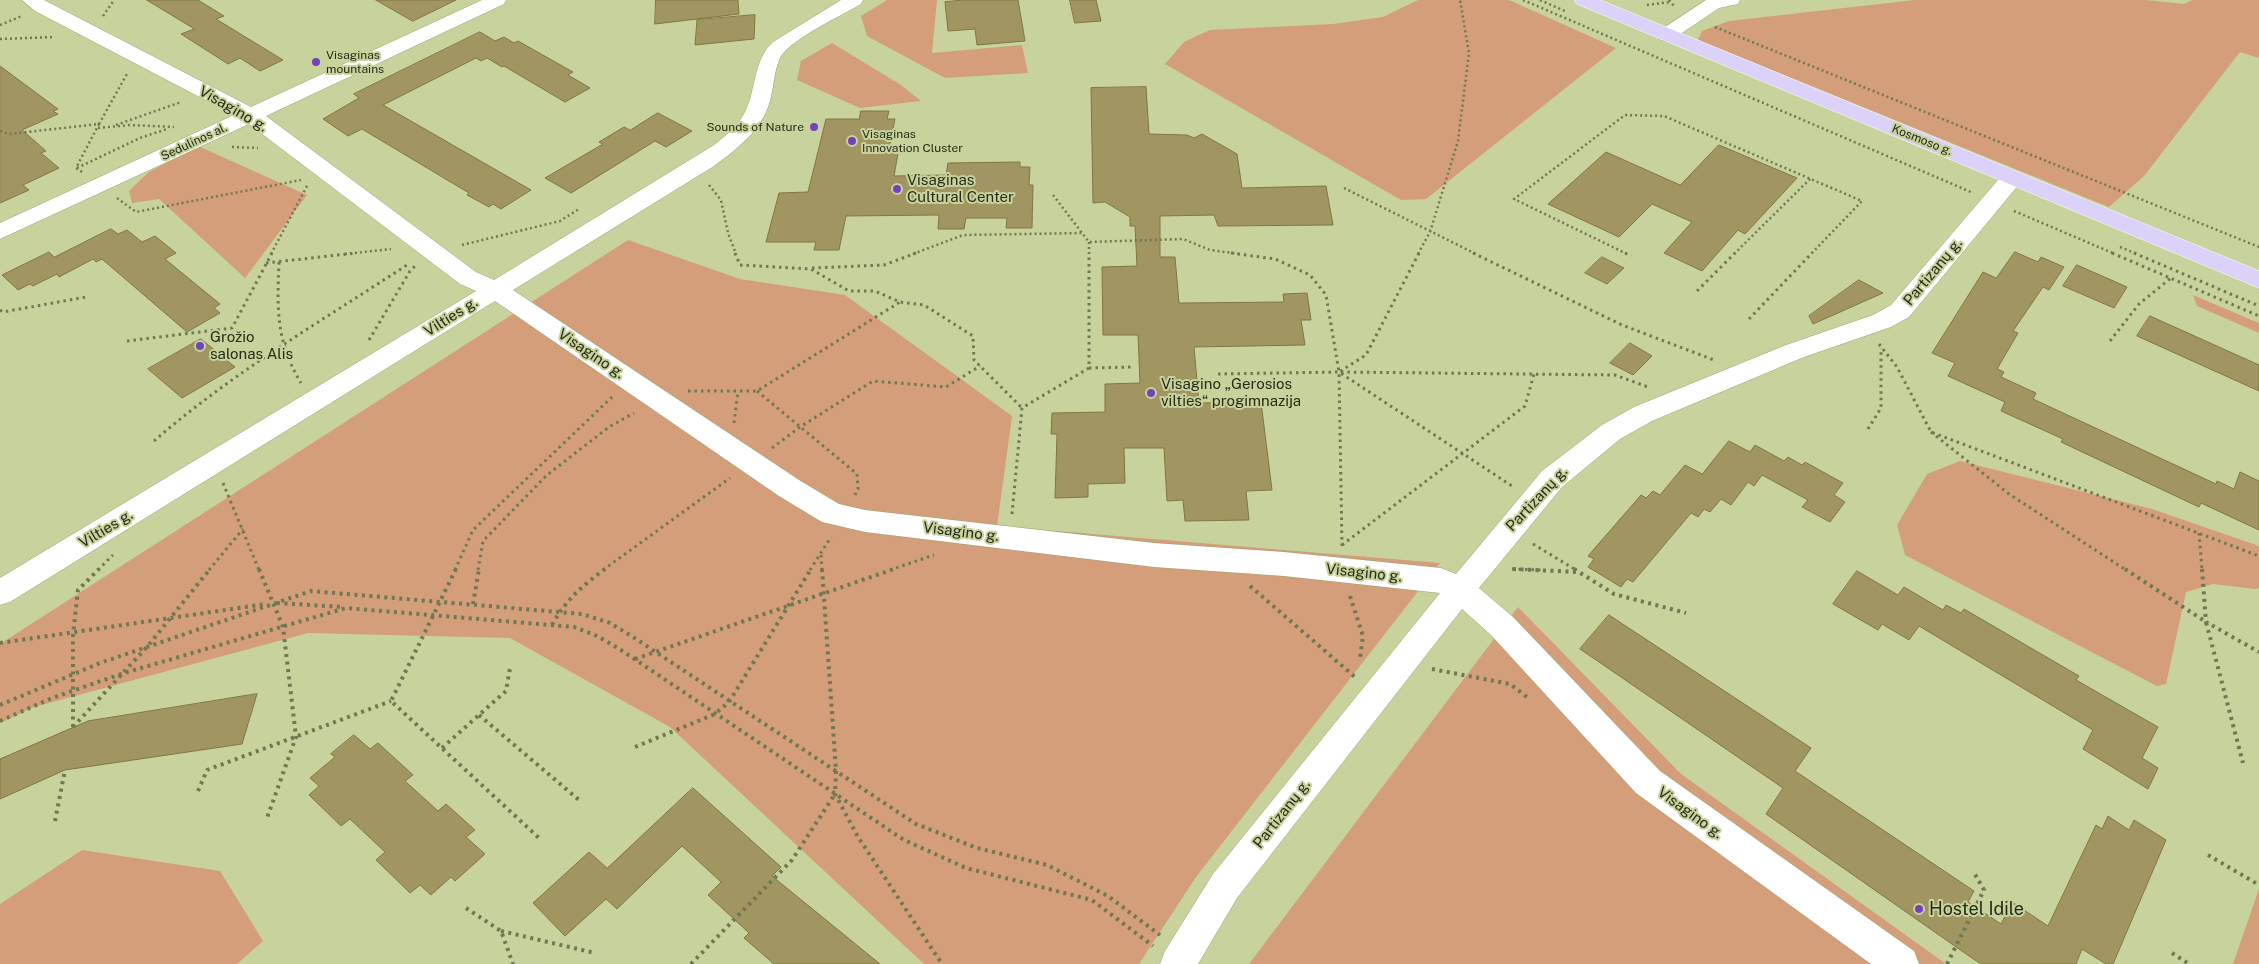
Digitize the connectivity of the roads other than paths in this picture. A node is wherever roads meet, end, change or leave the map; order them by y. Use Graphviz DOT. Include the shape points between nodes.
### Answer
graph roads {
  1 [pos="31,0"];
  2 [pos="497,0"];
  3 [pos="854,0"];
  4 [pos="1584,0"];
  5 [pos="1731,0"];
  6 [pos="1666,35"];
  7 [pos="251,115"];
  8 [pos="2012,178"];
  9 [pos="0,232"];
  10 [pos="2259,280"];
  11 [pos="496,290"];
  12 [pos="1460,590"];
  13 [pos="0,593"];
  14 [pos="1181,958"];
  15 [pos="1901,964"];
  1 -- 7 [label="street, Visagino g."];
  2 -- 7 [label="street, Sedulinos al."];
  3 -- 11 [label="street, Vilties g." via="776,50 767,66 759,104 751,120 734,140 691,171"];
  4 -- 6 [label="main road, Kosmoso g."];
  5 -- 6 [label="street" via="1713,4"];
  6 -- 8 [label="main road, Kosmoso g."];
  7 -- 9 [label="street, Sedulinos al."];
  7 -- 11 [label="street, Visagino g." via="298,151 318,174 468,278"];
  8 -- 10 [label="main road, Kosmoso g."];
  8 -- 12 [label="street, Partizanų g." via="1900,311 1882,321 1873,337 1795,351 1643,414 1611,432 1566,467 1533,500"];
  11 -- 12 [label="street, Visagino g." via="832,514 865,521 1154,555 1218,560 1342,558 1441,580"];
  11 -- 13 [label="street, Vilties g."];
  12 -- 14 [label="street, Partizanų g." via="1225,886"];
  12 -- 15 [label="street, Visagino g." via="1502,626 1648,782"];
}
